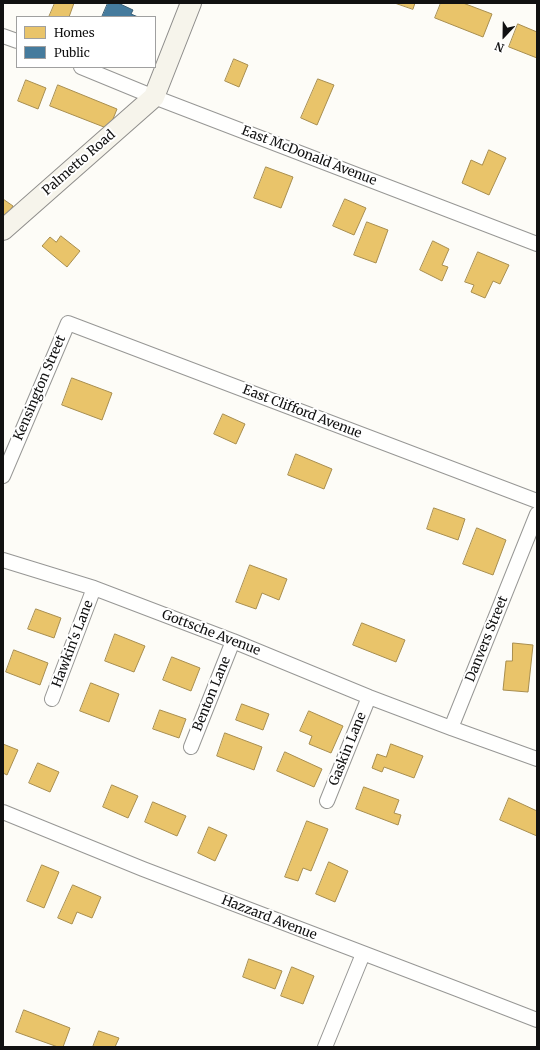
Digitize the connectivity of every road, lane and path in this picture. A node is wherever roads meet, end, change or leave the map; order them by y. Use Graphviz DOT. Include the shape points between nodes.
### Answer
graph roads {
  1 [pos="191,3"];
  2 [pos="3,36"];
  3 [pos="16,41"];
  4 [pos="83,68"];
  5 [pos="154,97"];
  6 [pos="3,230"];
  7 [pos="537,244"];
  8 [pos="68,323"];
  9 [pos="3,476"];
  10 [pos="537,501"];
  11 [pos="537,514"];
  12 [pos="3,560"];
  13 [pos="94,588"];
  14 [pos="233,641"];
  15 [pos="369,697"];
  16 [pos="52,699"];
  17 [pos="451,728"];
  18 [pos="191,747"];
  19 [pos="537,758"];
  20 [pos="327,801"];
  21 [pos="3,812"];
  22 [pos="363,954"];
  23 [pos="537,1020"];
  24 [pos="325,1047"];
  1 -- 5 [label="street"];
  2 -- 3 [label="street"];
  4 -- 5 [label="street, East McDonald Avenue"];
  5 -- 6 [label="street, Palmetto Road"];
  5 -- 7 [label="street, East McDonald Avenue"];
  8 -- 9 [label="street, Kensington Street"];
  8 -- 10 [label="street, East Clifford Avenue"];
  11 -- 17 [label="street, Danvers Street"];
  12 -- 13 [label="street, Gottsche Avenue"];
  13 -- 14 [label="street, Gottsche Avenue"];
  13 -- 16 [label="street, Hawkin's Lane"];
  14 -- 15 [label="street, Gottsche Avenue"];
  14 -- 18 [label="street, Benton Lane"];
  15 -- 17 [label="street, Gottsche Avenue"];
  15 -- 20 [label="street, Gaskin Lane"];
  17 -- 19 [label="street"];
  21 -- 22 [label="street, Hazzard Avenue"];
  22 -- 23 [label="street, Hazzard Avenue"];
  22 -- 24 [label="street"];
}
